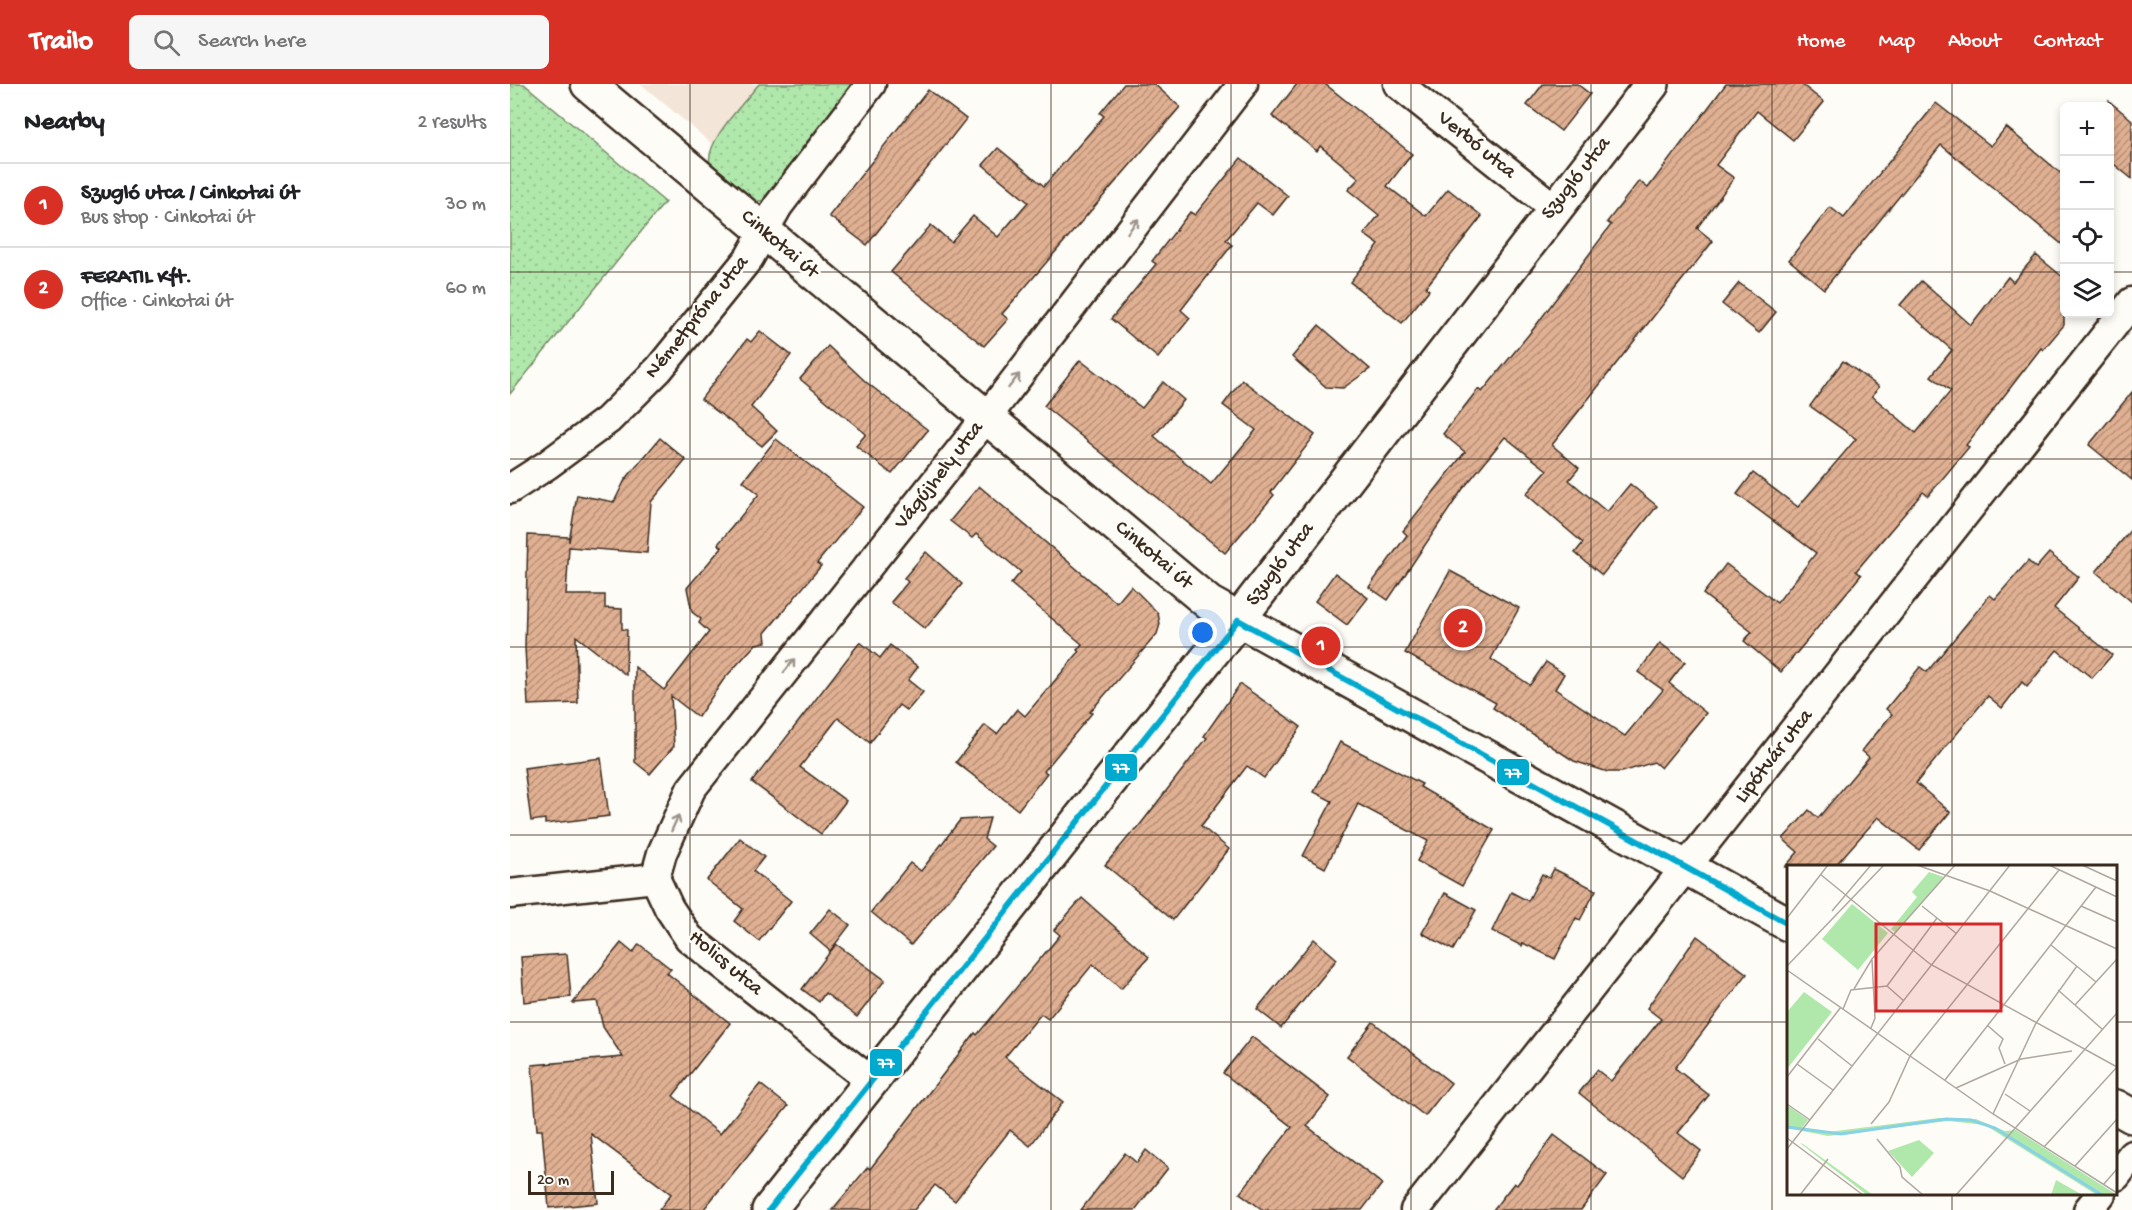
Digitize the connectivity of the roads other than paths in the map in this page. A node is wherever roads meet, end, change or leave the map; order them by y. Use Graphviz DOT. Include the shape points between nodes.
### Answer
graph roads {
  1 [pos="588,84"];
  2 [pos="871,84"];
  3 [pos="1243,84"];
  4 [pos="1398,84"];
  5 [pos="1652,84"];
  6 [pos="1554,208"];
  7 [pos="764,232"];
  8 [pos="2132,302"];
  9 [pos="986,417"];
  10 [pos="510,489"];
  11 [pos="1238,620"];
  12 [pos="1688,868"];
  13 [pos="656,878"];
  14 [pos="510,894"];
  15 [pos="1787,923"];
  16 [pos="871,1081"];
  17 [pos="2117,1108"];
  18 [pos="2132,1116"];
  19 [pos="2132,1155"];
  20 [pos="2117,1174"];
  21 [pos="2100,1195"];
  22 [pos="769,1210"];
  23 [pos="1415,1210"];
  24 [pos="2088,1210"];
  1 -- 7 [label="street, Cinkotai út"];
  2 -- 7 [label="street, Németpróna utca" via="778,206"];
  9 -- 3 [label="street, Vágújhely utca, one-way"];
  4 -- 6 [label="street, Verbó utca"];
  5 -- 6 [label="street, Szugló utca"];
  6 -- 11 [label="street, Szugló utca"];
  7 -- 9 [label="street, Cinkotai út"];
  7 -- 10 [label="street, Németpróna utca" via="749,258 659,369 608,420"];
  8 -- 12 [label="street, Lipótvár utca"];
  9 -- 11 [label="street, Cinkotai út" via="1209,603"];
  13 -- 9 [label="street, Vágújhely utca, one-way" via="662,853 691,789"];
  11 -- 12 [label="street, Cinkotai út"];
  11 -- 16 [label="street, Szugló utca"];
  12 -- 15 [label="street, Cinkotai út"];
  12 -- 23 [label="street, Lipótvár utca"];
  13 -- 14 [label="street"];
  13 -- 16 [label="street, Holics utca" via="669,908 689,938"];
  16 -- 22 [label="street, Szugló utca"];
  17 -- 18 [label="street"];
  19 -- 20 [label="street"];
  21 -- 24 [label="street"];
}
